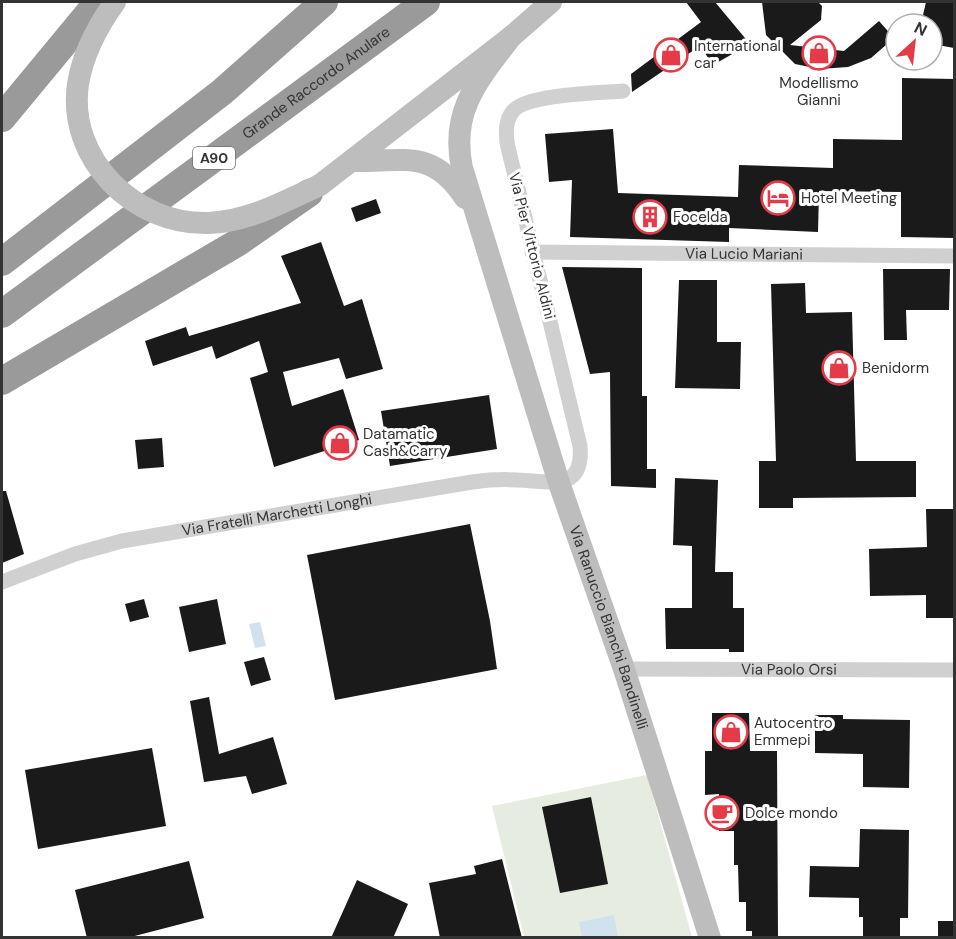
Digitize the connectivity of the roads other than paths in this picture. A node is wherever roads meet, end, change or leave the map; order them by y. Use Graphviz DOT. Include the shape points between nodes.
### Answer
graph roads {
  1 [pos="99,2"];
  2 [pos="115,2"];
  3 [pos="324,2"];
  4 [pos="426,2"];
  5 [pos="551,2"];
  6 [pos="510,37"];
  7 [pos="623,91"];
  8 [pos="2,118"];
  9 [pos="353,161"];
  10 [pos="320,185"];
  11 [pos="473,209"];
  12 [pos="532,252"];
  13 [pos="954,256"];
  14 [pos="2,262"];
  15 [pos="2,314"];
  16 [pos="2,381"];
  17 [pos="559,483"];
  18 [pos="2,582"];
  19 [pos="624,669"];
  20 [pos="954,670"];
  21 [pos="710,938"];
  1 -- 8 [label="highway"];
  2 -- 10 [label="street, bridge" via="88,46 78,101 81,129 90,152 123,194 160,216 209,223 257,212"];
  3 -- 14 [label="highway" via="222,92"];
  4 -- 15 [label="highway, Grande Raccordo Anulare / A90"];
  5 -- 6 [label="street"];
  6 -- 9 [label="street"];
  6 -- 11 [label="street, Via Ranuccio Bianchi Bandinelli" via="472,88 463,114 459,153"];
  7 -- 12 [label="street, Via Pier Vittorio Aldini" via="532,101 517,107 508,119 507,143"];
  9 -- 10 [label="street"];
  9 -- 11 [label="street" via="428,162 452,179"];
  10 -- 16 [label="highway, bridge" via="237,243"];
  11 -- 17 [label="street, Via Ranuccio Bianchi Bandinelli"];
  12 -- 13 [label="street, Via Lucio Mariani"];
  12 -- 17 [label="street, Via Pier Vittorio Aldini" via="580,446 578,467"];
  17 -- 18 [label="street, Via Fratelli Marchetti Longhi" via="505,479 472,482 139,538 75,554"];
  17 -- 19 [label="street, Via Ranuccio Bianchi Bandinelli"];
  19 -- 20 [label="street, Via Paolo Orsi"];
  19 -- 21 [label="street, Via Ranuccio Bianchi Bandinelli"];
}
